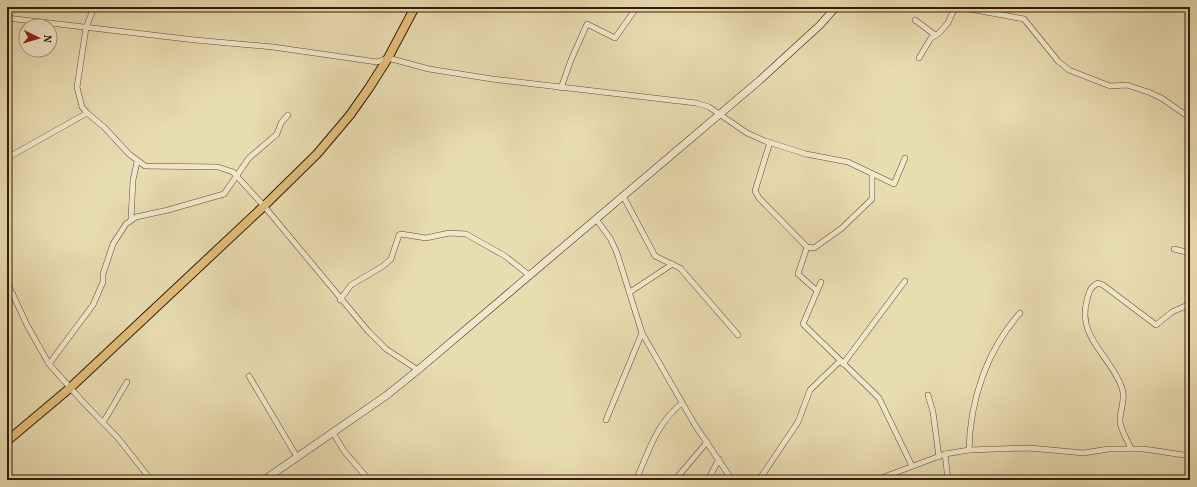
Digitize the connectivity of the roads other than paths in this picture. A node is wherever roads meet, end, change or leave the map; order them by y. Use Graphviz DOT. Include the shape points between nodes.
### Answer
graph roads {
  1 [pos="94,7"];
  2 [pos="415,7"];
  3 [pos="637,7"];
  4 [pos="836,7"];
  5 [pos="955,7"];
  6 [pos="959,7"];
  7 [pos="7,18"];
  8 [pos="915,20"];
  9 [pos="86,28"];
  10 [pos="935,35"];
  11 [pos="388,58"];
  12 [pos="919,58"];
  13 [pos="561,88"];
  14 [pos="87,113"];
  15 [pos="288,114"];
  16 [pos="720,115"];
  17 [pos="1190,118"];
  18 [pos="770,142"];
  19 [pos="7,158"];
  20 [pos="905,158"];
  21 [pos="137,162"];
  22 [pos="872,174"];
  23 [pos="237,176"];
  24 [pos="623,196"];
  25 [pos="264,206"];
  26 [pos="131,219"];
  27 [pos="596,219"];
  28 [pos="807,247"];
  29 [pos="1174,249"];
  30 [pos="1190,253"];
  31 [pos="671,265"];
  32 [pos="529,275"];
  33 [pos="905,281"];
  34 [pos="820,282"];
  35 [pos="7,283"];
  36 [pos="816,290"];
  37 [pos="630,292"];
  38 [pos="340,300"];
  39 [pos="1190,304"];
  40 [pos="1020,313"];
  41 [pos="642,333"];
  42 [pos="738,335"];
  43 [pos="842,363"];
  44 [pos="50,364"];
  45 [pos="418,370"];
  46 [pos="249,376"];
  47 [pos="127,382"];
  48 [pos="70,388"];
  49 [pos="928,395"];
  50 [pos="682,403"];
  51 [pos="606,420"];
  52 [pos="104,421"];
  53 [pos="332,433"];
  54 [pos="7,441"];
  55 [pos="707,442"];
  56 [pos="1131,449"];
  57 [pos="969,450"];
  58 [pos="945,454"];
  59 [pos="1190,456"];
  60 [pos="297,457"];
  61 [pos="939,457"];
  62 [pos="719,459"];
  63 [pos="912,466"];
  64 [pos="151,480"];
  65 [pos="264,480"];
  66 [pos="369,480"];
  67 [pos="636,480"];
  68 [pos="675,480"];
  69 [pos="708,480"];
  70 [pos="732,480"];
  71 [pos="758,480"];
  72 [pos="876,480"];
  73 [pos="948,480"];
  1 -- 9 [label="street"];
  2 -- 11 [label="main road"];
  3 -- 13 [label="street" via="615,38 587,24"];
  4 -- 16 [label="main road" via="786,57"];
  5 -- 10 [label="street" via="948,23"];
  6 -- 17 [label="street" via="1024,19 1058,61 1069,70 1110,86 1127,85 1150,93"];
  7 -- 9 [label="street"];
  8 -- 10 [label="street"];
  9 -- 11 [label="street" via="273,47 377,62"];
  9 -- 14 [label="street" via="77,87 82,107"];
  10 -- 12 [label="street"];
  11 -- 13 [label="street" via="429,69"];
  11 -- 25 [label="main road" via="350,115 317,154"];
  13 -- 16 [label="street" via="696,103 709,107"];
  14 -- 19 [label="street"];
  14 -- 21 [label="street"];
  15 -- 23 [label="street" via="281,123 278,134 249,158"];
  16 -- 18 [label="street" via="747,133"];
  16 -- 24 [label="main road"];
  18 -- 22 [label="street" via="806,154 848,162"];
  18 -- 28 [label="street" via="755,191"];
  20 -- 22 [label="street" via="894,184"];
  21 -- 23 [label="street" via="155,168 218,167"];
  21 -- 26 [label="street" via="132,180"];
  22 -- 28 [label="street" via="872,199 842,228 814,248"];
  23 -- 25 [label="street"];
  23 -- 26 [label="street" via="227,190 218,196"];
  24 -- 27 [label="main road"];
  24 -- 31 [label="street" via="655,256"];
  25 -- 38 [label="street"];
  25 -- 48 [label="main road"];
  26 -- 44 [label="street" via="113,244 103,274 103,282 93,306"];
  27 -- 32 [label="main road"];
  27 -- 37 [label="street" via="617,253"];
  28 -- 36 [label="street" via="798,274"];
  29 -- 30 [label="street"];
  31 -- 37 [label="street"];
  31 -- 42 [label="street" via="680,268 688,276"];
  32 -- 38 [label="street" via="505,256 466,234 449,233 426,238 402,234 399,235 390,258 383,266 351,285"];
  32 -- 45 [label="main road"];
  33 -- 43 [label="street"];
  34 -- 36 [label="street"];
  35 -- 44 [label="street" via="27,325"];
  36 -- 43 [label="street" via="803,324"];
  37 -- 41 [label="street"];
  38 -- 45 [label="street" via="386,349"];
  39 -- 56 [label="street" via="1172,312 1156,325 1103,285 1098,283 1091,288 1086,304 1085,321 1090,338 1120,383 1124,396 1120,421"];
  40 -- 57 [label="street" via="1005,329 984,372 972,417"];
  41 -- 50 [label="street"];
  41 -- 51 [label="street"];
  43 -- 63 [label="street" via="879,398"];
  43 -- 71 [label="street" via="810,390 798,422"];
  44 -- 48 [label="street"];
  45 -- 53 [label="main road"];
  46 -- 60 [label="street"];
  47 -- 52 [label="street"];
  48 -- 52 [label="street"];
  48 -- 54 [label="main road"];
  49 -- 61 [label="street"];
  50 -- 55 [label="street"];
  50 -- 67 [label="street" via="672,412 651,443"];
  52 -- 64 [label="street"];
  53 -- 60 [label="main road"];
  53 -- 66 [label="street"];
  55 -- 62 [label="street"];
  55 -- 68 [label="street"];
  56 -- 57 [label="street" via="1084,453 1029,448"];
  56 -- 59 [label="street" via="1166,451"];
  57 -- 58 [label="street"];
  58 -- 61 [label="street"];
  58 -- 73 [label="street"];
  60 -- 65 [label="main road"];
  61 -- 63 [label="street"];
  62 -- 69 [label="street"];
  62 -- 70 [label="street"];
  63 -- 72 [label="street"];
}
